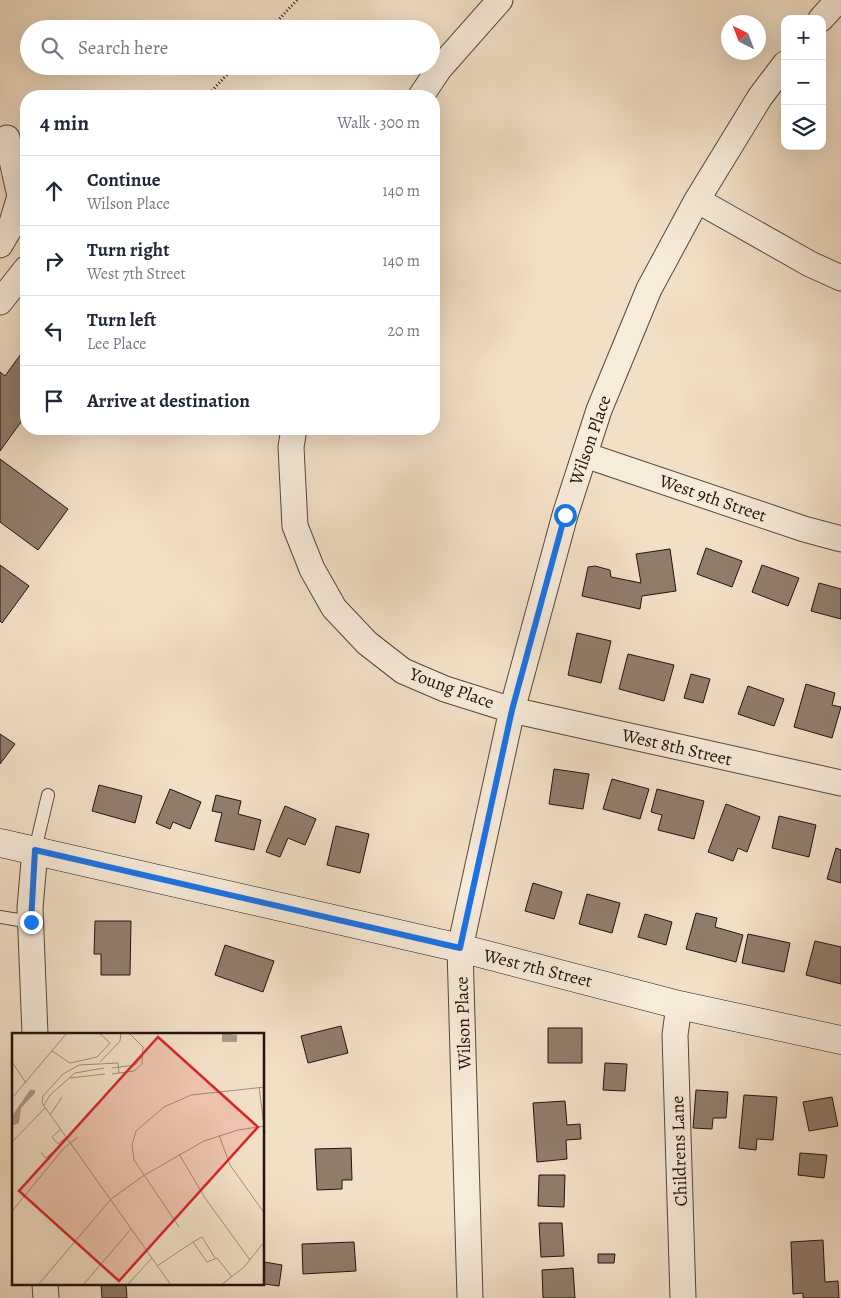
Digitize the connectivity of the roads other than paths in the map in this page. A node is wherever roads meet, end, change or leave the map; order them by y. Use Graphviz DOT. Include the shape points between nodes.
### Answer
graph roads {
  1 [pos="500,0"];
  2 [pos="838,0"];
  3 [pos="825,15"];
  4 [pos="440,68"];
  5 [pos="781,69"];
  6 [pos="435,75"];
  7 [pos="425,90"];
  8 [pos="4,133"];
  9 [pos="20,156"];
  10 [pos="697,200"];
  11 [pos="0,245"];
  12 [pos="20,277"];
  13 [pos="841,278"];
  14 [pos="0,302"];
  15 [pos="293,435"];
  16 [pos="585,455"];
  17 [pos="841,539"];
  18 [pos="512,710"];
  19 [pos="841,783"];
  20 [pos="48,795"];
  21 [pos="0,843"];
  22 [pos="35,850"];
  23 [pos="0,917"];
  24 [pos="31,922"];
  25 [pos="460,948"];
  26 [pos="679,1005"];
  27 [pos="35,1033"];
  28 [pos="841,1040"];
  29 [pos="470,1298"];
  30 [pos="683,1298"];
  1 -- 4 [label="street"];
  2 -- 3 [label="street"];
  5 -- 10 [label="street, Wilson Place" via="760,97"];
  6 -- 7 [label="street"];
  8 -- 9 [label="street"];
  8 -- 11 [label="street" via="20,196 11,226"];
  10 -- 13 [label="street"];
  10 -- 16 [label="street, Wilson Place" via="649,289 598,410"];
  12 -- 14 [label="street"];
  15 -- 18 [label="street, Young Place" via="295,526 312,569 334,608 366,643 403,671 445,689"];
  16 -- 17 [label="street, West 9th Street"];
  16 -- 18 [label="street, Wilson Place" via="565,515"];
  18 -- 19 [label="street, West 8th Street"];
  18 -- 25 [label="street, Wilson Place"];
  20 -- 22 [label="lane"];
  21 -- 22 [label="street, West 7th Street"];
  22 -- 24 [label="street"];
  22 -- 25 [label="street, West 7th Street"];
  23 -- 24 [label="lane"];
  24 -- 27 [label="street"];
  25 -- 26 [label="street, West 7th Street"];
  25 -- 29 [label="street, Wilson Place"];
  26 -- 28 [label="street, West 7th Street"];
  26 -- 30 [label="street, Childrens Lane" via="675,1035"];
}
